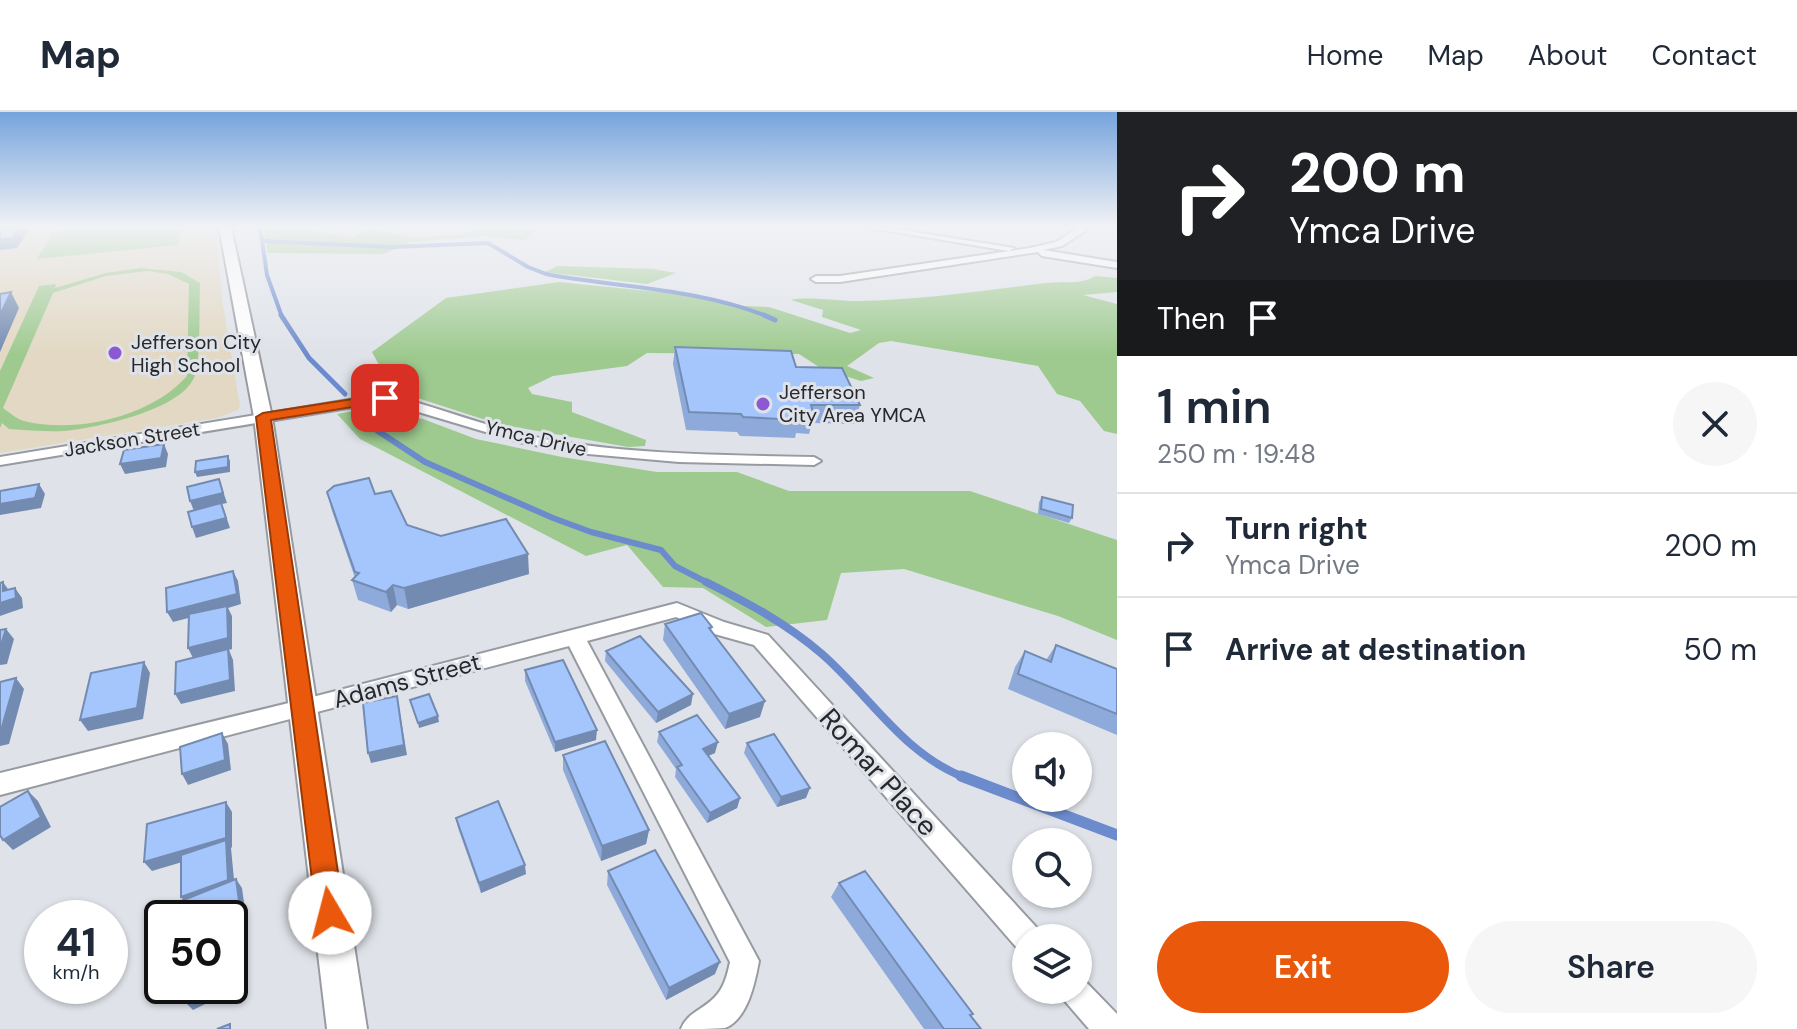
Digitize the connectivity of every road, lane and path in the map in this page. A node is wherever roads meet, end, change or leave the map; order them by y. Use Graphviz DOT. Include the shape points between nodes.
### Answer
graph roads {
  1 [pos="234,270"];
  2 [pos="902,270"];
  3 [pos="816,279"];
  4 [pos="263,417"];
  5 [pos="0,461"];
  6 [pos="814,461"];
  7 [pos="718,628"];
  8 [pos="575,638"];
  9 [pos="301,709"];
  10 [pos="0,784"];
  11 [pos="1015,924"];
  12 [pos="1087,1004"];
  13 [pos="347,1029"];
  14 [pos="696,1029"];
  15 [pos="1110,1029"];
  1 -- 4 [label="main road"];
  2 -- 3 [label="street"];
  4 -- 5 [label="street, Jackson Street"];
  4 -- 6 [label="street, Ymca Drive" via="385,398 541,443 594,451"];
  4 -- 9 [label="main road"];
  7 -- 8 [label="street, Adams Street" via="677,610"];
  7 -- 11 [label="street, Romar Place" via="761,640"];
  8 -- 9 [label="street, Adams Street"];
  8 -- 14 [label="street" via="745,961 738,994 716,1018"];
  9 -- 10 [label="street, Adams Street"];
  9 -- 13 [label="main road"];
  12 -- 15 [label="street"];
}
